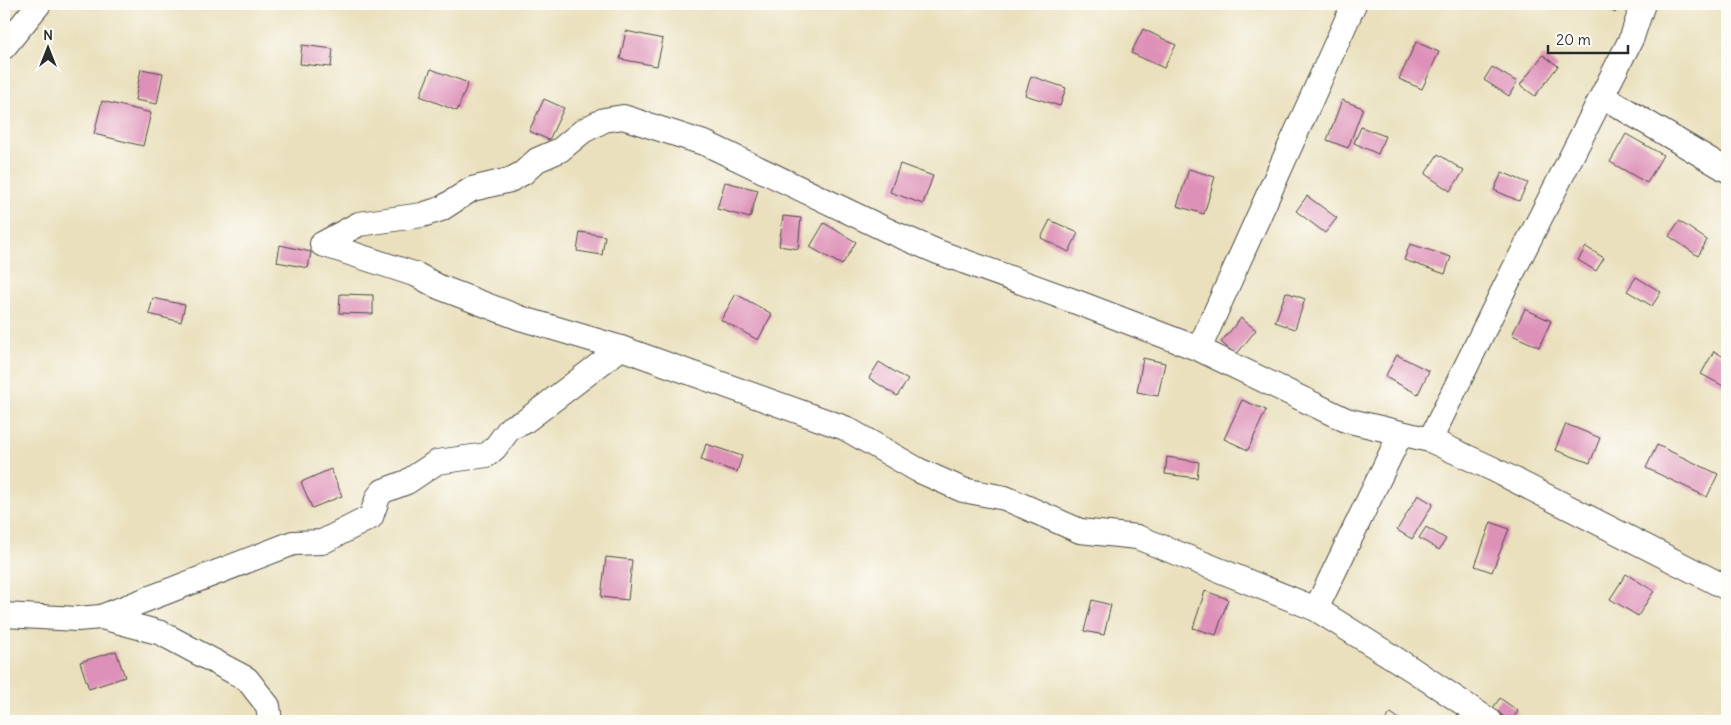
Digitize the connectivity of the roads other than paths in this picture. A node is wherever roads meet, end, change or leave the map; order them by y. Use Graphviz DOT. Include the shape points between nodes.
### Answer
graph roads {
  1 [pos="39,4"];
  2 [pos="1354,4"];
  3 [pos="1642,4"];
  4 [pos="4,47"];
  5 [pos="1602,96"];
  6 [pos="1727,170"];
  7 [pos="620,348"];
  8 [pos="1199,349"];
  9 [pos="1401,433"];
  10 [pos="1430,440"];
  11 [pos="1727,588"];
  12 [pos="1316,609"];
  13 [pos="4,615"];
  14 [pos="100,617"];
  15 [pos="270,721"];
  16 [pos="1490,721"];
  1 -- 4 [label="street"];
  2 -- 8 [label="street"];
  3 -- 5 [label="street" via="1632,38"];
  5 -- 6 [label="street"];
  5 -- 10 [label="street"];
  7 -- 8 [label="street" via="520,318 439,288 417,275 322,244 359,224 422,215 441,208 472,189 510,180 537,160 560,150 583,131 604,120 623,117 707,144 938,252"];
  7 -- 12 [label="street" via="845,428 918,470 963,490 1006,498 1080,531 1137,537"];
  7 -- 14 [label="street" via="524,422 510,428 487,455 437,462 407,482 383,491 371,517 322,542 292,543"];
  8 -- 9 [label="street" via="1346,420"];
  9 -- 10 [label="street"];
  9 -- 12 [label="street"];
  10 -- 11 [label="street"];
  12 -- 16 [label="street"];
  13 -- 14 [label="street"];
  14 -- 15 [label="street" via="160,633 247,679 268,706"];
}
